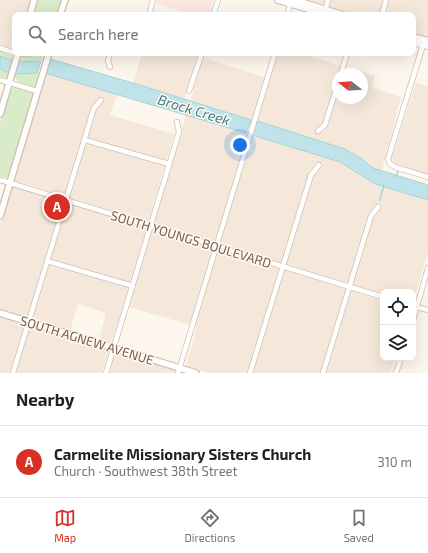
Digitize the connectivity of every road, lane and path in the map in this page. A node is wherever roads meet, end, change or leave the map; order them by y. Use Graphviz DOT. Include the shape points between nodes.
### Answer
graph roads {
  1 [pos="34,0"];
  2 [pos="65,0"];
  3 [pos="153,0"];
  4 [pos="218,0"];
  5 [pos="278,0"];
  6 [pos="328,0"];
  7 [pos="386,0"];
  8 [pos="292,1"];
  9 [pos="31,12"];
  10 [pos="61,12"];
  11 [pos="150,12"];
  12 [pos="214,12"];
  13 [pos="288,12"];
  14 [pos="323,12"];
  15 [pos="326,12"];
  16 [pos="383,12"];
  17 [pos="416,38"];
  18 [pos="416,42"];
  19 [pos="427,44"];
  20 [pos="0,48"];
  21 [pos="12,52"];
  22 [pos="17,56"];
  23 [pos="48,56"];
  24 [pos="109,56"];
  25 [pos="201,56"];
  26 [pos="274,56"];
  27 [pos="346,56"];
  28 [pos="110,66"];
  29 [pos="343,68"];
  30 [pos="0,80"];
  31 [pos="10,83"];
  32 [pos="38,91"];
  33 [pos="189,91"];
  34 [pos="101,100"];
  35 [pos="332,102"];
  36 [pos="0,114"];
  37 [pos="177,122"];
  38 [pos="318,131"];
  39 [pos="85,140"];
  40 [pos="169,164"];
  41 [pos="319,166"];
  42 [pos="428,177"];
  43 [pos="0,180"];
  44 [pos="10,183"];
  45 [pos="65,200"];
  46 [pos="378,207"];
  47 [pos="0,216"];
  48 [pos="151,227"];
  49 [pos="217,246"];
  50 [pos="47,261"];
  51 [pos="284,266"];
  52 [pos="428,268"];
  53 [pos="133,286"];
  54 [pos="350,287"];
  55 [pos="380,296"];
  56 [pos="416,303"];
  57 [pos="416,306"];
  58 [pos="428,310"];
  59 [pos="0,313"];
  60 [pos="29,322"];
  61 [pos="113,348"];
  62 [pos="400,361"];
  63 [pos="179,370"];
  64 [pos="13,373"];
  65 [pos="106,373"];
  66 [pos="196,373"];
  67 [pos="250,373"];
  68 [pos="323,373"];
  69 [pos="396,373"];
  1 -- 9 [label="street"];
  2 -- 10 [label="street"];
  3 -- 11 [label="street"];
  4 -- 12 [label="street"];
  5 -- 8 [label="main road"];
  6 -- 15 [label="street"];
  7 -- 16 [label="street"];
  8 -- 13 [label="street"];
  8 -- 14 [label="main road"];
  17 -- 19 [label="main road"];
  18 -- 19 [label="main road"];
  19 -- 42 [label="street" via="388,159 395,167"];
  20 -- 21 [label="street"];
  22 -- 31 [label="street"];
  23 -- 32 [label="street"];
  24 -- 28 [label="street"];
  25 -- 33 [label="street"];
  26 -- 49 [label="street"];
  27 -- 29 [label="street"];
  30 -- 31 [label="street"];
  31 -- 32 [label="street"];
  31 -- 36 [label="street"];
  32 -- 44 [label="street"];
  34 -- 39 [label="street" via="94,108"];
  35 -- 38 [label="street" via="325,125"];
  37 -- 40 [label="street" via="179,132"];
  39 -- 40 [label="street"];
  39 -- 45 [label="street"];
  40 -- 48 [label="street"];
  41 -- 51 [label="street" via="311,175"];
  43 -- 44 [label="street, SOUTH YOUNGS BOULEVARD"];
  44 -- 45 [label="street, SOUTH YOUNGS BOULEVARD"];
  44 -- 47 [label="street"];
  45 -- 48 [label="street, SOUTH YOUNGS BOULEVARD"];
  45 -- 50 [label="street"];
  46 -- 54 [label="street" via="371,216"];
  48 -- 49 [label="street, SOUTH YOUNGS BOULEVARD"];
  48 -- 53 [label="street"];
  49 -- 51 [label="street, SOUTH YOUNGS BOULEVARD"];
  49 -- 63 [label="street"];
  50 -- 53 [label="street"];
  50 -- 60 [label="street"];
  51 -- 54 [label="street, SOUTH YOUNGS BOULEVARD"];
  51 -- 67 [label="street"];
  52 -- 56 [label="street"];
  53 -- 61 [label="street"];
  54 -- 55 [label="street, SOUTH YOUNGS BOULEVARD"];
  54 -- 68 [label="street"];
  57 -- 58 [label="street"];
  59 -- 60 [label="street, SOUTH AGNEW AVENUE"];
  60 -- 61 [label="street, SOUTH AGNEW AVENUE"];
  60 -- 64 [label="street"];
  61 -- 63 [label="street, SOUTH AGNEW AVENUE"];
  61 -- 65 [label="street"];
  62 -- 69 [label="street"];
  63 -- 66 [label="street, SOUTH AGNEW AVENUE"];
}
